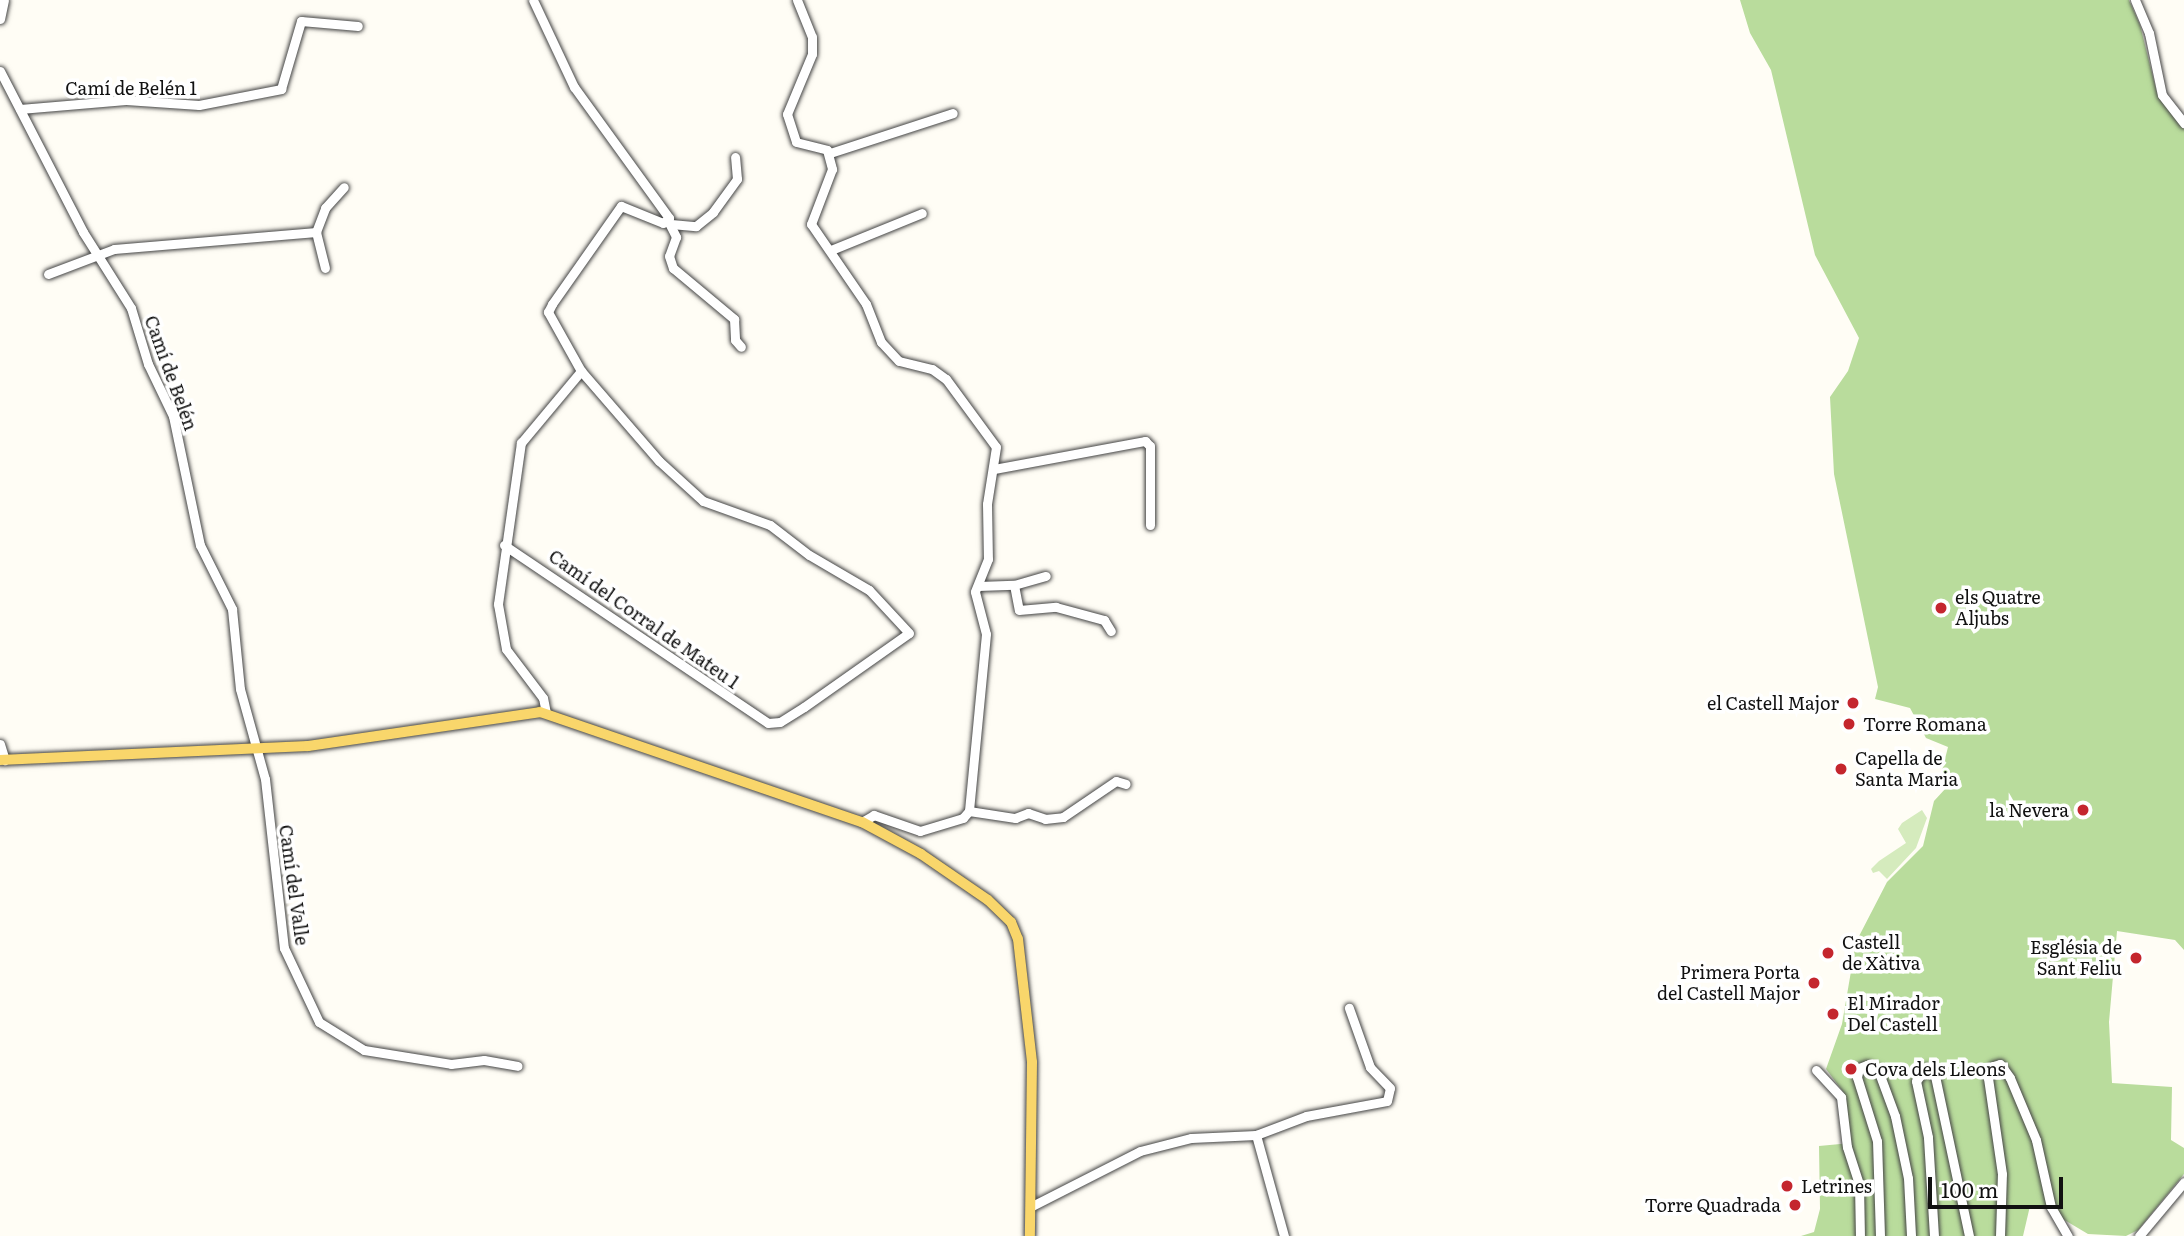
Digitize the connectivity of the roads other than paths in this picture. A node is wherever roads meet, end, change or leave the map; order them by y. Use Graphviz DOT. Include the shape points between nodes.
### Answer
graph roads {
  1 [pos="4,0"];
  2 [pos="533,0"];
  3 [pos="797,0"];
  4 [pos="2135,0"];
  5 [pos="0,19"];
  6 [pos="358,26"];
  7 [pos="0,72"];
  8 [pos="20,109"];
  9 [pos="953,113"];
  10 [pos="2184,123"];
  11 [pos="830,153"];
  12 [pos="735,157"];
  13 [pos="344,187"];
  14 [pos="922,213"];
  15 [pos="670,222"];
  16 [pos="316,232"];
  17 [pos="831,250"];
  18 [pos="96,253"];
  19 [pos="325,268"];
  20 [pos="48,274"];
  21 [pos="741,347"];
  22 [pos="581,371"];
  23 [pos="994,469"];
  24 [pos="1150,525"];
  25 [pos="504,545"];
  26 [pos="1046,576"];
  27 [pos="1014,585"];
  28 [pos="978,586"];
  29 [pos="1111,631"];
  30 [pos="546,713"];
  31 [pos="0,744"];
  32 [pos="257,749"];
  33 [pos="3,760"];
  34 [pos="1126,784"];
  35 [pos="969,811"];
  36 [pos="862,821"];
  37 [pos="1349,1008"];
  38 [pos="517,1066"];
  39 [pos="1816,1070"];
  40 [pos="1256,1135"];
  41 [pos="2184,1182"];
  42 [pos="1030,1207"];
  43 [pos="1030,1236"];
  44 [pos="1283,1236"];
  45 [pos="1860,1236"];
  46 [pos="1880,1236"];
  47 [pos="1911,1236"];
  48 [pos="1934,1236"];
  49 [pos="1969,1236"];
  50 [pos="2000,1236"];
  51 [pos="2068,1236"];
  52 [pos="2139,1236"];
  1 -- 5 [label="street"];
  2 -- 15 [label="street" via="574,88 641,185 666,209"];
  3 -- 11 [label="street" via="812,37 812,54 787,114 796,142"];
  4 -- 10 [label="street" via="2147,26 2162,95"];
  6 -- 8 [label="street, Camí de Belén 1" via="301,21 281,89 199,105 126,100"];
  7 -- 8 [label="street, Camí de Belén"];
  8 -- 18 [label="street, Camí de Belén"];
  9 -- 11 [label="street"];
  11 -- 17 [label="street" via="829,184 811,224"];
  12 -- 15 [label="street" via="737,179 713,212 696,226"];
  13 -- 16 [label="street" via="325,208"];
  14 -- 17 [label="street"];
  15 -- 21 [label="street" via="676,237 669,256 673,268 734,319 735,340"];
  15 -- 22 [label="street" via="621,206 552,304 548,312"];
  16 -- 18 [label="street"];
  16 -- 19 [label="street"];
  17 -- 23 [label="street" via="866,304 881,342 899,361 932,369 946,379 991,437 996,447"];
  18 -- 20 [label="street"];
  18 -- 32 [label="street, Camí de Belén" via="131,308 148,364 173,416 200,545 232,609 234,659"];
  22 -- 25 [label="street" via="521,443"];
  22 -- 25 [label="street, Camí del Corral de Mateu 1" via="659,461 703,501 770,525 809,555 869,590 909,627 902,642 804,707 780,722 764,722"];
  23 -- 24 [label="street" via="1145,441 1150,446"];
  23 -- 28 [label="street" via="986,504 988,559"];
  25 -- 30 [label="street" via="498,604 501,639 542,698"];
  26 -- 27 [label="street"];
  27 -- 28 [label="street"];
  27 -- 29 [label="street" via="1019,610 1056,607 1104,620"];
  28 -- 35 [label="street" via="977,609 986,634"];
  30 -- 32 [label="main road" via="524,711 357,740"];
  30 -- 36 [label="main road"];
  31 -- 33 [label="street"];
  32 -- 33 [label="main road"];
  32 -- 38 [label="street, Camí del Valle" via="265,779 284,948 319,1023 364,1050 451,1064 484,1060"];
  34 -- 35 [label="street" via="1116,781 1063,817 1045,819 1028,813 1015,818"];
  35 -- 36 [label="street" via="963,818 920,831 874,815"];
  36 -- 42 [label="main road" via="921,854 988,900 1011,922 1029,1007"];
  37 -- 40 [label="street" via="1370,1067 1390,1088 1387,1101 1306,1116"];
  39 -- 45 [label="street" via="1842,1097 1847,1147 1859,1185"];
  40 -- 42 [label="street" via="1191,1138 1140,1151"];
  40 -- 44 [label="street"];
  41 -- 52 [label="street"];
  42 -- 43 [label="main road"];
  46 -- 47 [label="street" via="1877,1141 1857,1077 1859,1068 1867,1065 1881,1077 1899,1132 1908,1178"];
  48 -- 49 [label="street" via="1928,1137 1916,1081 1926,1068 1935,1076"];
  50 -- 51 [label="street" via="2001,1167 1988,1077 1993,1066 2000,1064 2036,1140 2052,1207"];
}
